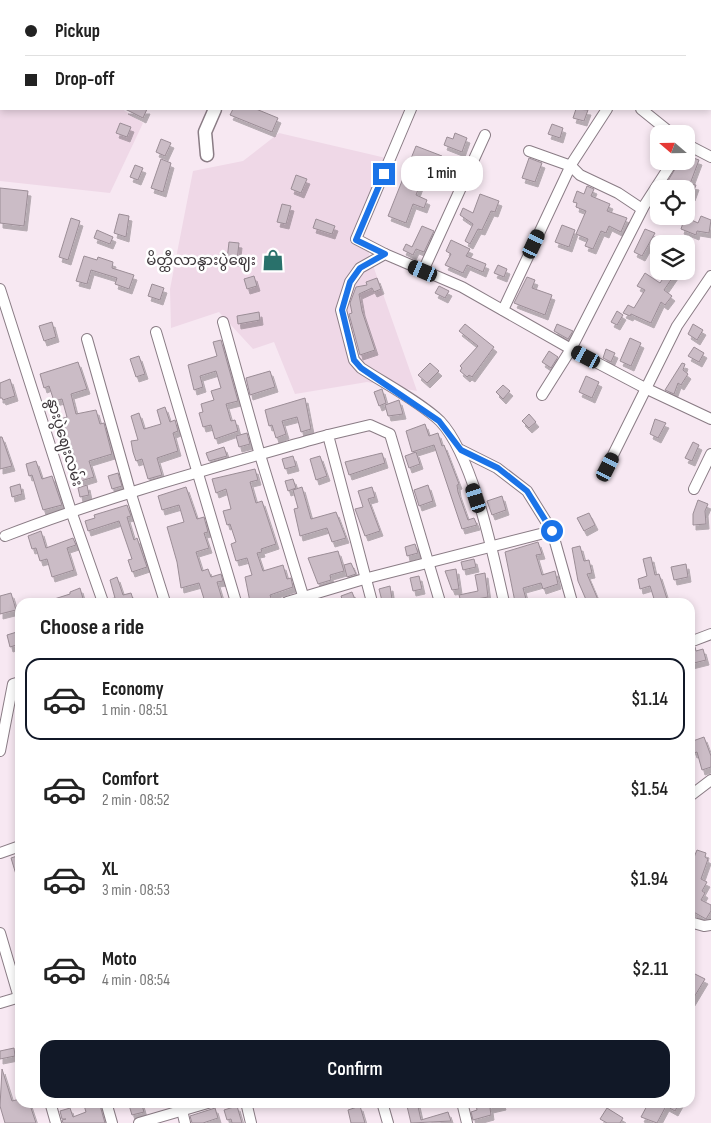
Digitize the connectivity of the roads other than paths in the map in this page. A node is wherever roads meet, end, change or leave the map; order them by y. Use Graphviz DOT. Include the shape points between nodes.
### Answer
graph roads {
  1 [pos="215,110"];
  2 [pos="411,110"];
  3 [pos="606,110"];
  4 [pos="642,110"];
  5 [pos="661,125"];
  6 [pos="485,135"];
  7 [pos="695,149"];
  8 [pos="529,151"];
  9 [pos="208,155"];
  10 [pos="711,157"];
  11 [pos="571,166"];
  12 [pos="667,170"];
  13 [pos="642,209"];
  14 [pos="385,254"];
  15 [pos="423,271"];
  16 [pos="711,276"];
  17 [pos="0,289"];
  18 [pos="707,289"];
  19 [pos="504,310"];
  20 [pos="223,322"];
  21 [pos="156,332"];
  22 [pos="87,339"];
  23 [pos="571,349"];
  24 [pos="645,388"];
  25 [pos="542,395"];
  26 [pos="711,419"];
  27 [pos="328,435"];
  28 [pos="461,450"];
  29 [pos="711,454"];
  30 [pos="260,455"];
  31 [pos="608,467"];
  32 [pos="196,473"];
  33 [pos="694,489"];
  34 [pos="130,491"];
  35 [pos="71,511"];
  36 [pos="552,531"];
  37 [pos="6,536"];
  38 [pos="491,547"];
  39 [pos="429,562"];
  40 [pos="364,579"];
  41 [pos="102,598"];
  42 [pos="164,598"];
  43 [pos="235,598"];
  44 [pos="303,598"];
  45 [pos="310,598"];
  46 [pos="371,598"];
  47 [pos="439,598"];
  48 [pos="503,598"];
  49 [pos="571,598"];
  50 [pos="711,634"];
  51 [pos="695,640"];
  52 [pos="15,683"];
  53 [pos="0,751"];
  54 [pos="711,780"];
  55 [pos="695,792"];
  56 [pos="15,848"];
  57 [pos="0,853"];
  58 [pos="695,923"];
  59 [pos="711,925"];
  60 [pos="0,933"];
  61 [pos="15,982"];
  62 [pos="15,999"];
  63 [pos="0,1003"];
  64 [pos="52,1108"];
  65 [pos="108,1108"];
  66 [pos="179,1108"];
  67 [pos="182,1108"];
  68 [pos="247,1108"];
  69 [pos="384,1108"];
  70 [pos="463,1108"];
  71 [pos="56,1123"];
  72 [pos="112,1123"];
  73 [pos="139,1123"];
  74 [pos="185,1123"];
  75 [pos="251,1123"];
  76 [pos="388,1123"];
  77 [pos="467,1123"];
  1 -- 9 [label="street" via="205,132"];
  2 -- 14 [label="street" via="356,240"];
  3 -- 11 [label="street"];
  4 -- 5 [label="street"];
  6 -- 15 [label="street"];
  7 -- 10 [label="street"];
  8 -- 11 [label="street"];
  11 -- 13 [label="street" via="580,175"];
  11 -- 19 [label="street"];
  12 -- 13 [label="street"];
  13 -- 23 [label="street"];
  14 -- 15 [label="street"];
  14 -- 28 [label="street" via="360,268 350,282 342,310 354,360 439,421"];
  15 -- 19 [label="street" via="462,286"];
  16 -- 18 [label="street"];
  17 -- 35 [label="street, နွားပွဲဈေးလမ်း"];
  18 -- 24 [label="street" via="677,326"];
  19 -- 23 [label="street"];
  20 -- 30 [label="street"];
  21 -- 32 [label="street"];
  22 -- 34 [label="street"];
  23 -- 24 [label="street"];
  23 -- 25 [label="street"];
  24 -- 26 [label="street"];
  24 -- 31 [label="street"];
  27 -- 30 [label="street"];
  27 -- 39 [label="street" via="370,425 390,434"];
  27 -- 40 [label="street"];
  28 -- 36 [label="street" via="498,468 527,491"];
  28 -- 38 [label="street"];
  29 -- 33 [label="street"];
  30 -- 32 [label="street"];
  30 -- 44 [label="street"];
  32 -- 34 [label="street"];
  32 -- 43 [label="street"];
  34 -- 35 [label="street"];
  34 -- 42 [label="street"];
  35 -- 37 [label="street"];
  35 -- 41 [label="street, နွားပွဲဈေးလမ်း"];
  36 -- 38 [label="street"];
  36 -- 49 [label="street"];
  38 -- 39 [label="street"];
  38 -- 48 [label="street"];
  39 -- 40 [label="street"];
  39 -- 47 [label="street"];
  40 -- 45 [label="street"];
  40 -- 46 [label="street"];
  50 -- 51 [label="street"];
  52 -- 53 [label="street"];
  54 -- 55 [label="street"];
  56 -- 57 [label="street"];
  58 -- 59 [label="street"];
  60 -- 61 [label="street"];
  62 -- 63 [label="street"];
  64 -- 71 [label="street"];
  65 -- 72 [label="street"];
  66 -- 73 [label="street"];
  67 -- 74 [label="street"];
  68 -- 75 [label="street"];
  69 -- 76 [label="street"];
  70 -- 77 [label="street"];
}
